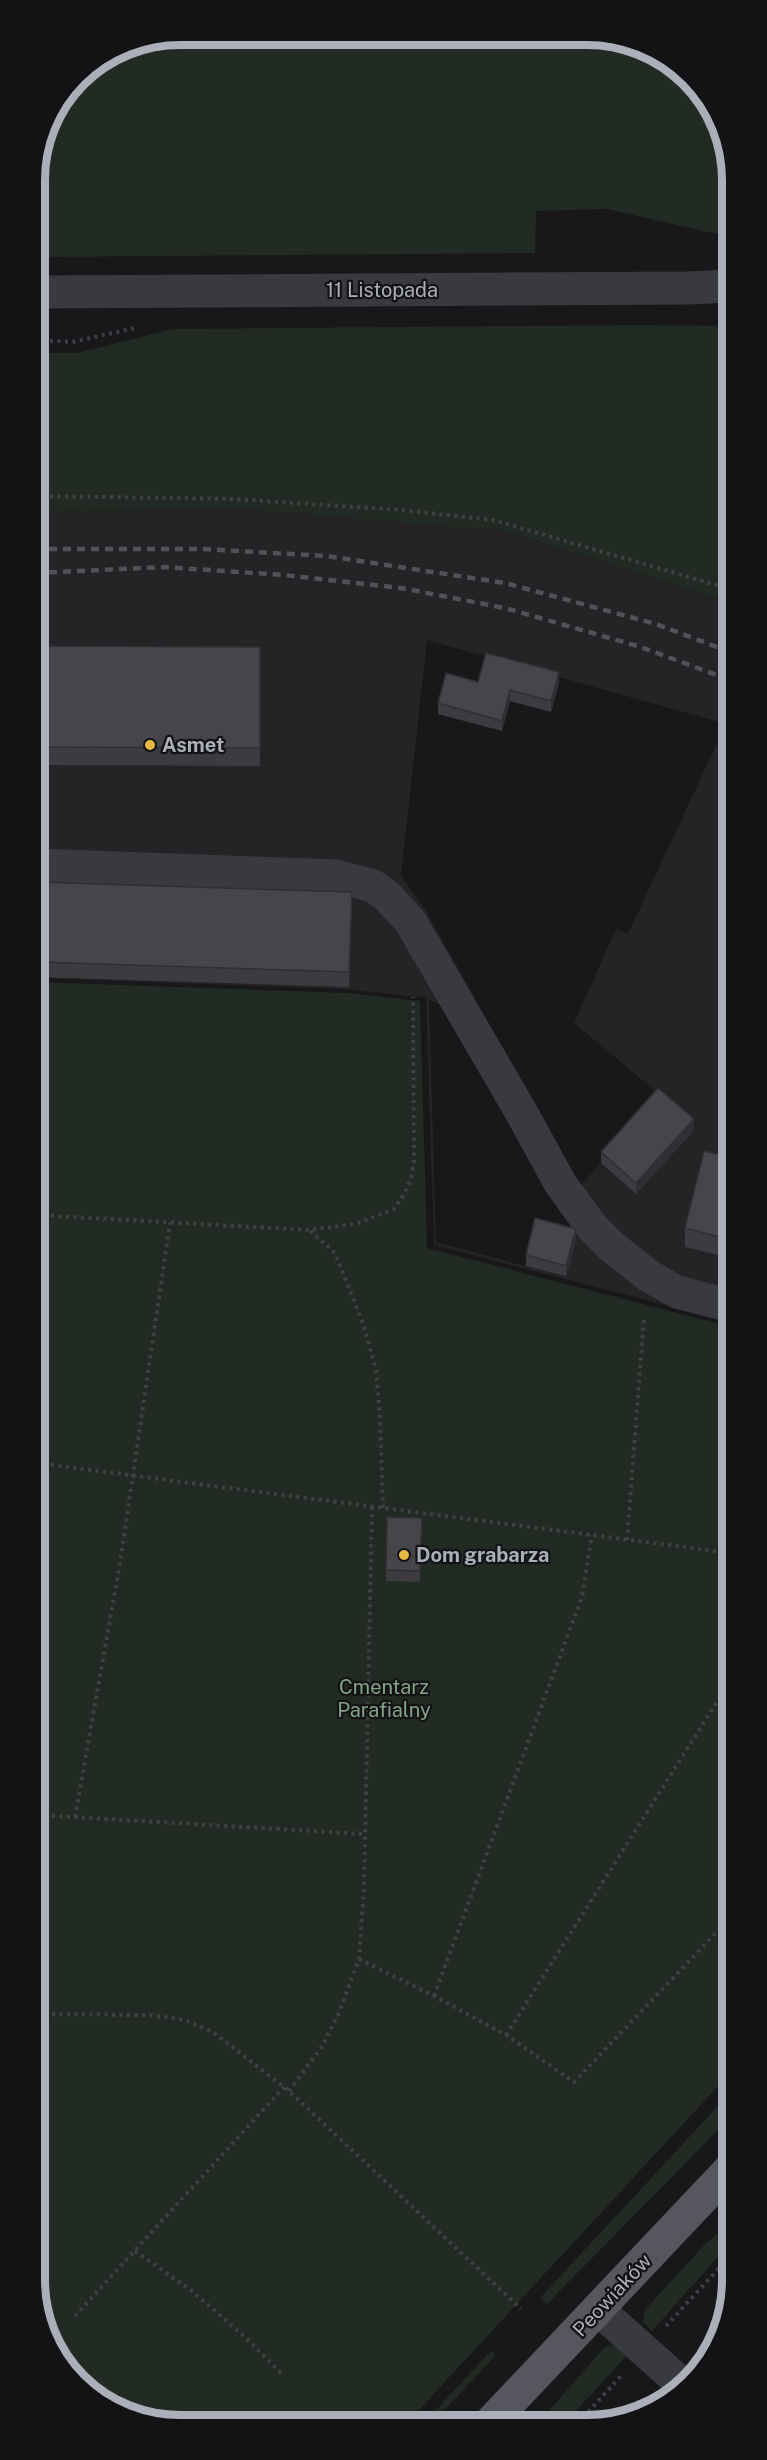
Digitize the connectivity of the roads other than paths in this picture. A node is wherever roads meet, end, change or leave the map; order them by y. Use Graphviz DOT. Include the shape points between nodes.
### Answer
graph roads {
  1 [pos="722,286"];
  2 [pos="45,292"];
  3 [pos="45,865"];
  4 [pos="722,1304"];
  5 [pos="722,2178"];
  6 [pos="599,2310"];
  7 [pos="677,2380"];
  8 [pos="498,2415"];
  1 -- 2 [label="street, 11 Listopada"];
  3 -- 4 [label="street" via="336,876 373,886 399,908 442,974 560,1184 592,1227 649,1276 677,1292"];
  5 -- 6 [label="main road, Peowiaków"];
  6 -- 7 [label="street"];
  6 -- 8 [label="main road, Peowiaków"];
}
